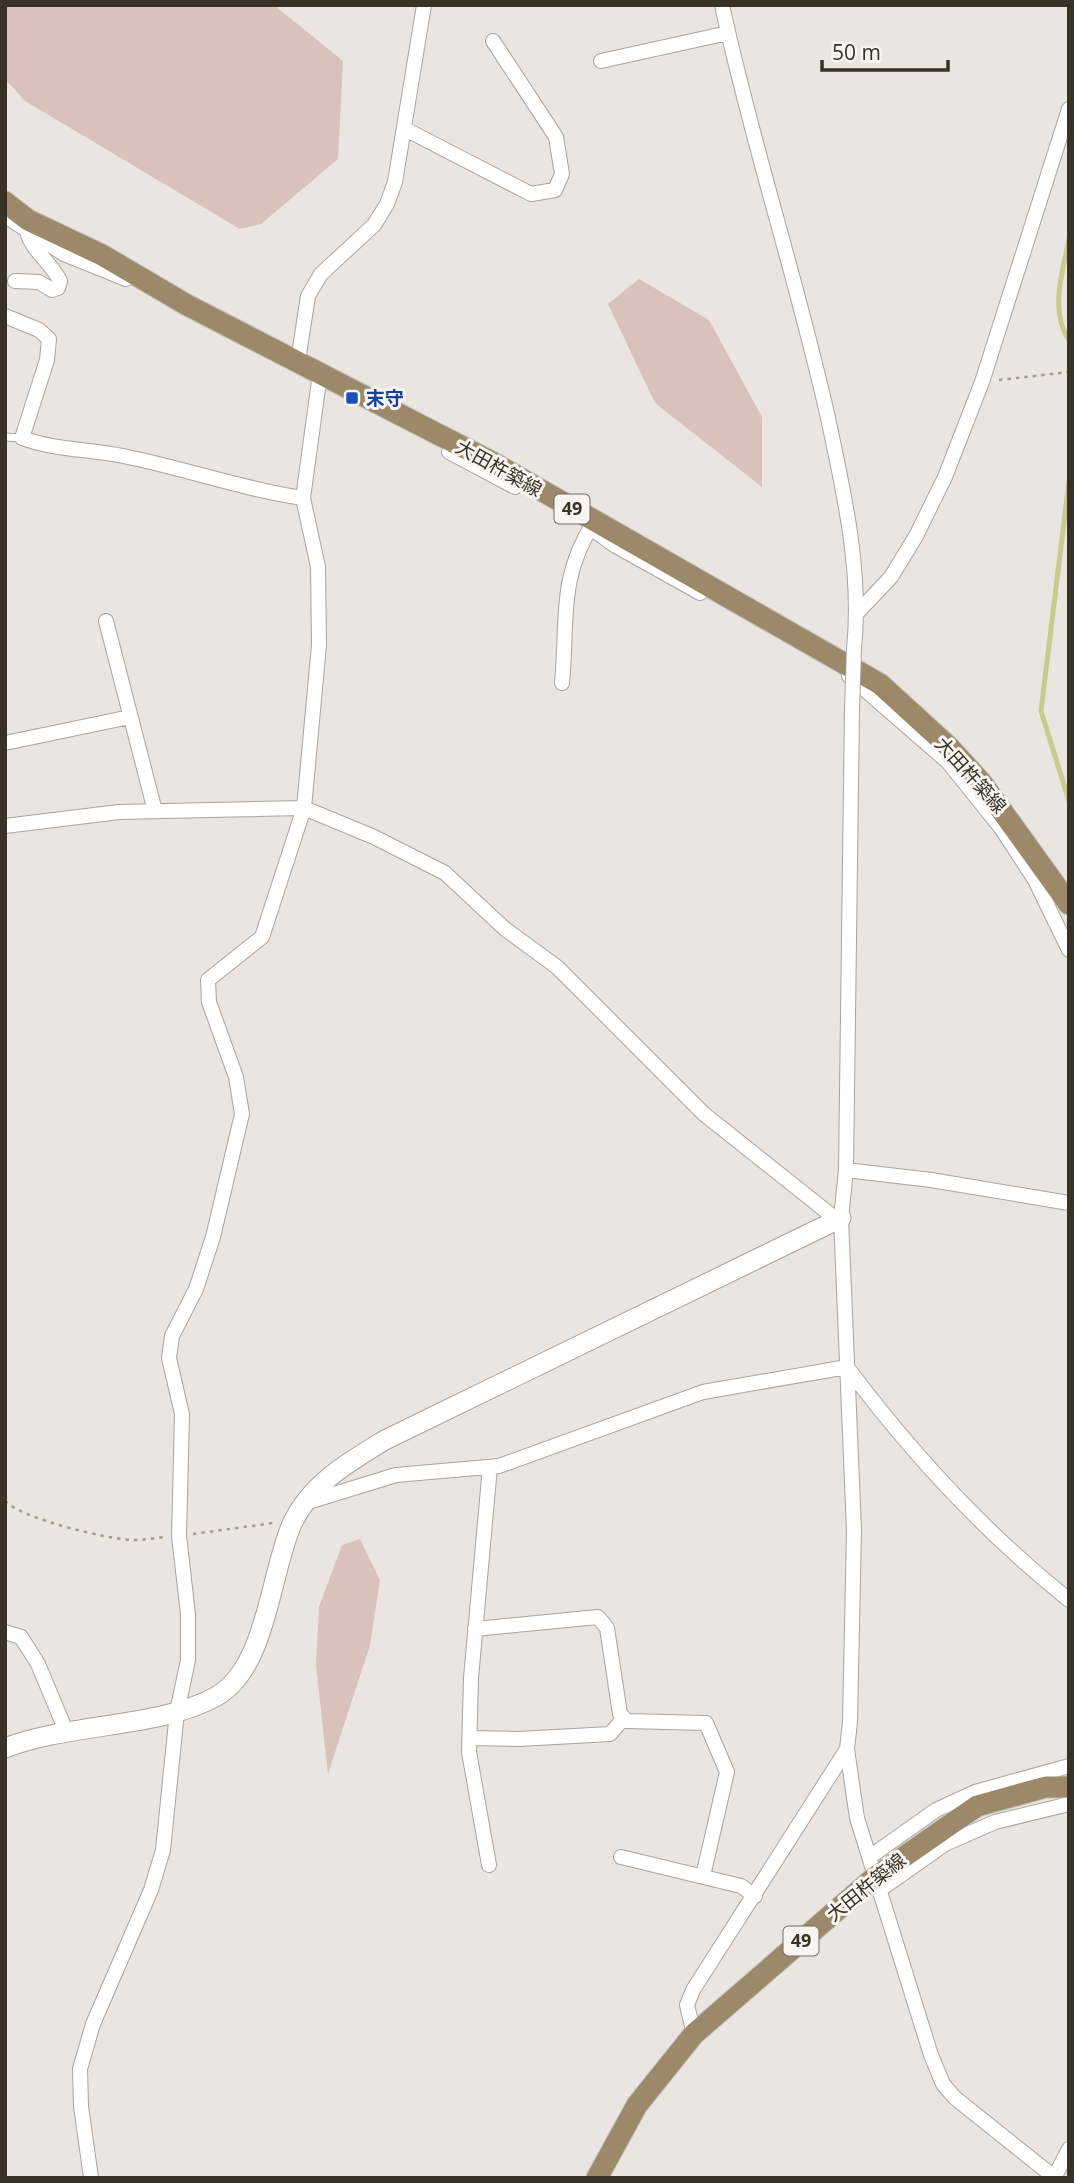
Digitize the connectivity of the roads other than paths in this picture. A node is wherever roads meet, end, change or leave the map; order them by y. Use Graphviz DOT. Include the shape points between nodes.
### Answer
graph roads {
  1 [pos="424,5"];
  2 [pos="722,5"];
  3 [pos="728,33"];
  4 [pos="493,41"];
  5 [pos="601,61"];
  6 [pos="1069,109"];
  7 [pos="405,129"];
  8 [pos="5,202"];
  9 [pos="5,216"];
  10 [pos="27,226"];
  11 [pos="15,281"];
  12 [pos="5,316"];
  13 [pos="298,361"];
  14 [pos="318,377"];
  15 [pos="5,437"];
  16 [pos="22,438"];
  17 [pos="303,498"];
  18 [pos="592,525"];
  19 [pos="858,613"];
  20 [pos="106,621"];
  21 [pos="562,683"];
  22 [pos="130,717"];
  23 [pos="5,743"];
  24 [pos="304,808"];
  25 [pos="155,811"];
  26 [pos="5,826"];
  27 [pos="1069,904"];
  28 [pos="1069,950"];
  29 [pos="846,1170"];
  30 [pos="1069,1203"];
  31 [pos="839,1218"];
  32 [pos="847,1367"];
  33 [pos="490,1467"];
  34 [pos="308,1502"];
  35 [pos="1069,1600"];
  36 [pos="475,1629"];
  37 [pos="5,1632"];
  38 [pos="177,1712"];
  39 [pos="624,1718"];
  40 [pos="66,1731"];
  41 [pos="470,1738"];
  42 [pos="5,1748"];
  43 [pos="847,1749"];
  44 [pos="1069,1766"];
  45 [pos="1069,1787"];
  46 [pos="1069,1804"];
  47 [pos="621,1857"];
  48 [pos="489,1865"];
  49 [pos="875,1874"];
  50 [pos="703,1876"];
  51 [pos="755,1896"];
  52 [pos="694,2034"];
  53 [pos="1069,2149"];
  54 [pos="1054,2177"];
  55 [pos="91,2178"];
  56 [pos="597,2178"];
  1 -- 7 [label="street"];
  2 -- 3 [label="street"];
  3 -- 5 [label="street"];
  3 -- 19 [label="street" via="820,381 839,467"];
  4 -- 7 [label="street" via="556,137 562,174 555,190 531,194"];
  6 -- 19 [label="street" via="982,382 945,477 891,577"];
  7 -- 13 [label="street" via="387,204 374,225 321,274 308,296"];
  8 -- 10 [label="main road, 大田杵築線 / 49"];
  9 -- 10 [label="street"];
  10 -- 11 [label="street" via="30,243 50,262 60,281 52,290 39,282"];
  10 -- 13 [label="main road, 大田杵築線 / 49" via="102,255 187,305"];
  10 -- 14 [label="street" via="64,254 122,277"];
  12 -- 16 [label="street" via="49,339 47,360"];
  13 -- 14 [label="main road, 大田杵築線 / 49"];
  14 -- 17 [label="street"];
  14 -- 18 [label="main road, 大田杵築線 / 49" via="492,462"];
  15 -- 16 [label="lane"];
  16 -- 17 [label="street" via="47,447 124,456 212,481"];
  17 -- 24 [label="street" via="318,567 319,645"];
  18 -- 21 [label="street" via="569,573"];
  18 -- 27 [label="main road, 大田杵築線 / 49" via="706,583 880,684 981,782"];
  18 -- 28 [label="street" via="614,545 856,680 912,729 948,762 1001,828 1035,880"];
  19 -- 29 [label="street, bridge" via="852,709"];
  20 -- 22 [label="street"];
  22 -- 23 [label="street"];
  22 -- 25 [label="street"];
  24 -- 25 [label="street"];
  24 -- 31 [label="street" via="374,836 445,873 505,929 557,967 705,1114"];
  24 -- 38 [label="street" via="261,937 208,981 209,1002 236,1077 242,1114 213,1237 196,1289 172,1336 169,1358 182,1414 179,1536 188,1614 188,1660"];
  25 -- 26 [label="street"];
  29 -- 30 [label="street"];
  29 -- 31 [label="street"];
  31 -- 32 [label="street"];
  31 -- 34 [label="street" via="385,1440 328,1475"];
  32 -- 33 [label="street" via="703,1392 549,1450"];
  32 -- 35 [label="street" via="939,1481 1022,1562"];
  32 -- 43 [label="street" via="854,1530"];
  33 -- 34 [label="street" via="396,1475"];
  33 -- 36 [label="street"];
  34 -- 38 [label="street" via="292,1522 254,1649 238,1676 218,1696"];
  36 -- 39 [label="street" via="598,1617 607,1628"];
  36 -- 41 [label="street"];
  37 -- 40 [label="street" via="22,1637"];
  38 -- 40 [label="street"];
  38 -- 55 [label="street" via="163,1850 93,2024 80,2069"];
  39 -- 41 [label="street" via="610,1734"];
  39 -- 50 [label="street" via="706,1723 712,1735 727,1772"];
  40 -- 42 [label="street"];
  41 -- 48 [label="street" via="474,1794"];
  43 -- 49 [label="street" via="857,1818"];
  43 -- 51 [label="street"];
  44 -- 49 [label="street" via="975,1792 936,1810"];
  45 -- 49 [label="main road, 大田杵築線 / 49" via="1046,1787 977,1806"];
  46 -- 49 [label="street" via="995,1822"];
  47 -- 50 [label="street"];
  49 -- 52 [label="main road, 大田杵築線 / 49"];
  49 -- 54 [label="street" via="943,2084"];
  50 -- 51 [label="street" via="741,1886"];
  51 -- 52 [label="street" via="692,1990 687,2005"];
  52 -- 56 [label="main road, 大田杵築線 / 49" via="637,2105"];
  53 -- 54 [label="street"];
}
